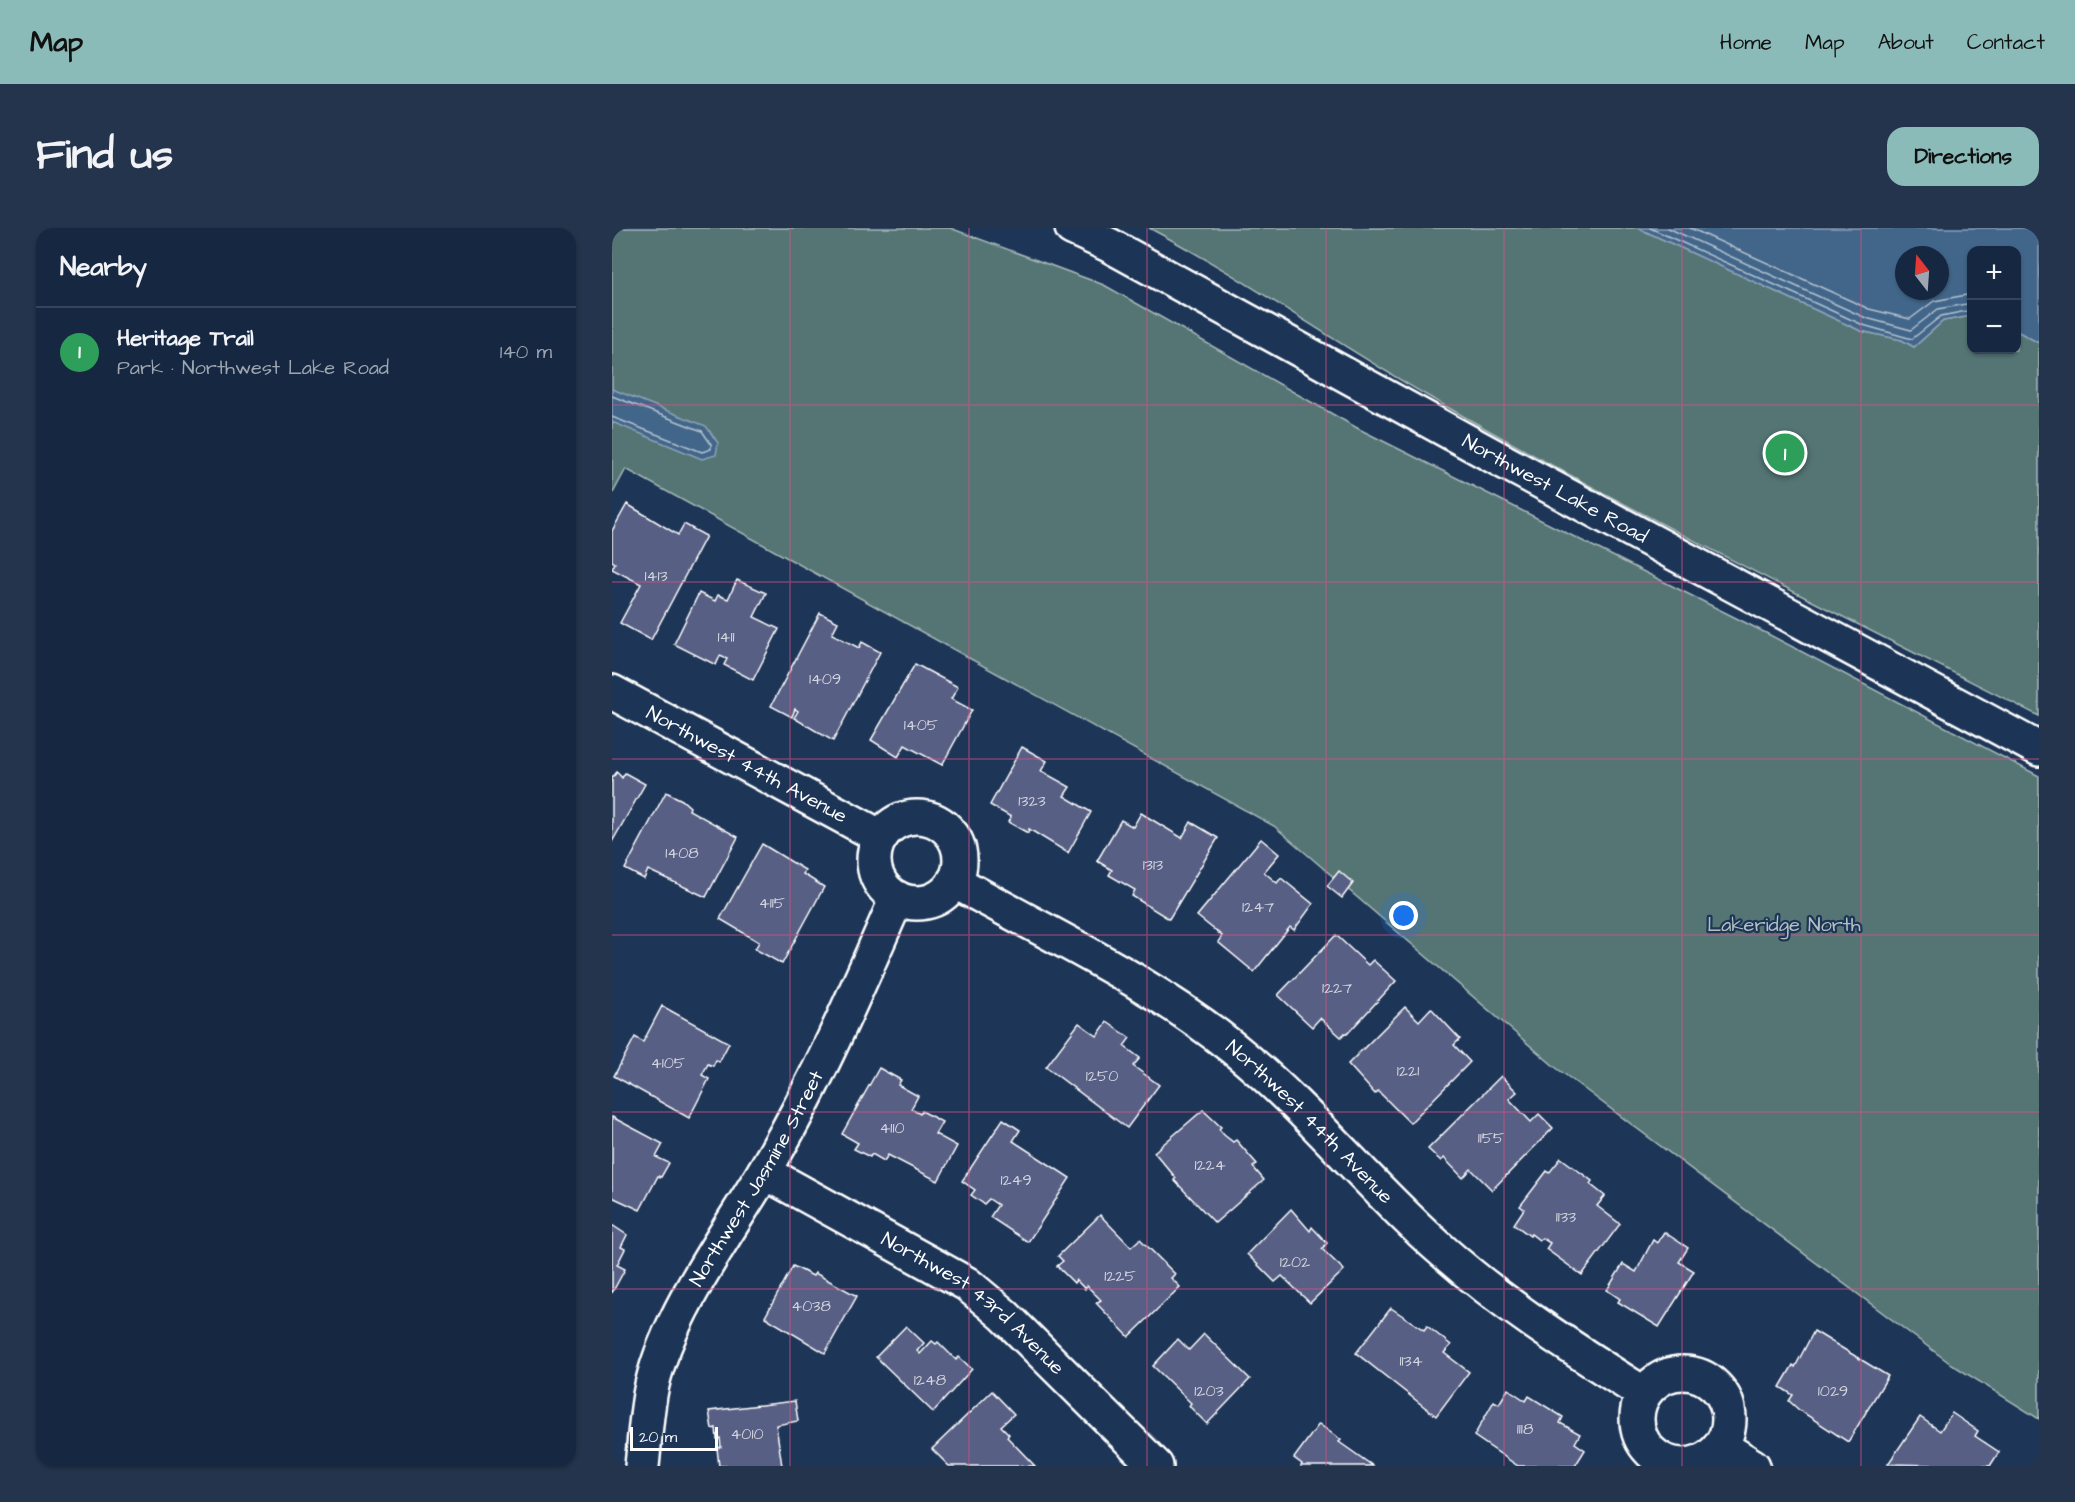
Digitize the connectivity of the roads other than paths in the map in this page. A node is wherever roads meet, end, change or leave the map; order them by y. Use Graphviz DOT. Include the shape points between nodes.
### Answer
graph roads {
  1 [pos="1072,228"];
  2 [pos="612,692"];
  3 [pos="2039,749"];
  4 [pos="881,837"];
  5 [pos="954,881"];
  6 [pos="897,898"];
  7 [pos="764,1172"];
  8 [pos="1644,1394"];
  9 [pos="1721,1446"];
  10 [pos="1655,1462"];
  11 [pos="642,1466"];
  12 [pos="1156,1466"];
  13 [pos="1753,1466"];
  1 -- 3 [label="street, Northwest Lake Road"];
  2 -- 4 [label="street, Northwest 44th Avenue"];
  4 -- 5 [label="street" via="892,825 907,819 923,818 939,824 951,834 958,849"];
  4 -- 6 [label="street" via="874,867 880,882"];
  5 -- 6 [label="street" via="944,894 929,901 913,903"];
  5 -- 8 [label="street, Northwest 44th Avenue" via="1178,1006 1235,1049 1443,1252 1491,1292"];
  6 -- 7 [label="street, Northwest Jasmine Street" via="840,1028"];
  7 -- 11 [label="street, Northwest Jasmine Street" via="732,1220 670,1333 652,1384"];
  7 -- 12 [label="street, Northwest 43rd Avenue" via="967,1284 1004,1315"];
  8 -- 9 [label="street" via="1660,1379 1677,1373 1695,1374 1712,1383 1724,1396 1729,1414 1728,1432"];
  8 -- 10 [label="street" via="1637,1425"];
  9 -- 10 [label="street" via="1706,1460 1689,1465"];
  9 -- 13 [label="street"];
}
